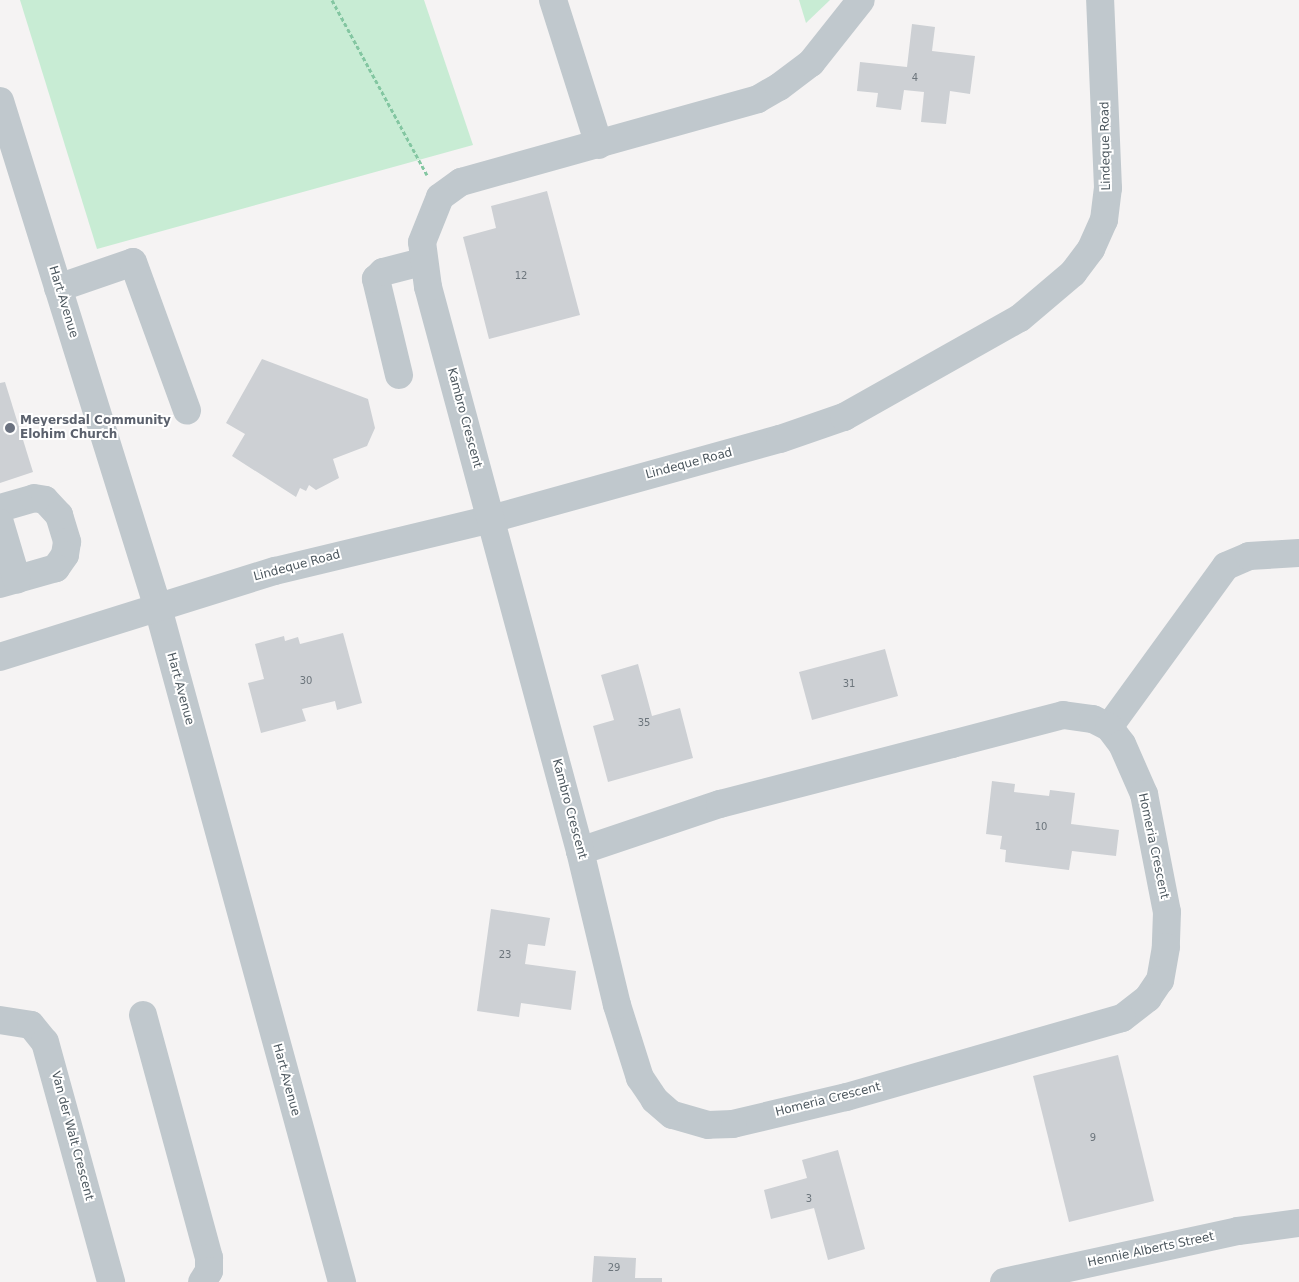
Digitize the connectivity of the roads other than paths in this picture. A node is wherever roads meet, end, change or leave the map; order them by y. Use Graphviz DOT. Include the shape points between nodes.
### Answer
graph roads {
  1 [pos="553,0"];
  2 [pos="861,0"];
  3 [pos="1100,0"];
  4 [pos="0,101"];
  5 [pos="599,144"];
  6 [pos="422,262"];
  7 [pos="58,288"];
  8 [pos="399,375"];
  9 [pos="187,410"];
  10 [pos="0,508"];
  11 [pos="491,518"];
  12 [pos="0,523"];
  13 [pos="1299,553"];
  14 [pos="8,582"];
  15 [pos="158,608"];
  16 [pos="0,657"];
  17 [pos="1109,728"];
  18 [pos="580,851"];
  19 [pos="143,1015"];
  20 [pos="0,1020"];
  21 [pos="654,1100"];
  22 [pos="1299,1224"];
  23 [pos="111,1282"];
  24 [pos="202,1282"];
  25 [pos="342,1282"];
  26 [pos="1004,1282"];
  1 -- 5 [label="street"];
  2 -- 5 [label="street" via="811,63 758,99"];
  3 -- 11 [label="street, Lindeque Road" via="1108,188 1104,220 1091,249 1073,273 1020,318 844,417 780,439"];
  4 -- 7 [label="street, Hart Avenue"];
  5 -- 6 [label="street, Kambro Crescent" via="460,182 440,197 422,242"];
  6 -- 8 [label="street" via="383,272 376,279"];
  6 -- 11 [label="street, Kambro Crescent"];
  7 -- 9 [label="street" via="134,262"];
  7 -- 15 [label="street, Hart Avenue"];
  10 -- 14 [label="street" via="34,498 44,500 53,506 67,542 62,563"];
  11 -- 15 [label="street, Lindeque Road" via="276,570"];
  11 -- 18 [label="street, Kambro Crescent"];
  12 -- 14 [label="street"];
  13 -- 17 [label="street" via="1248,556 1226,566"];
  15 -- 16 [label="street, Lindeque Road"];
  15 -- 25 [label="street, Hart Avenue"];
  17 -- 18 [label="street" via="1093,719 1063,715 720,804"];
  17 -- 21 [label="street, Homeria Crescent" via="1133,765 1144,794 1167,912 1166,947 1160,980 1148,998 1122,1018 846,1097 733,1124 690,1122 672,1115"];
  18 -- 21 [label="street, Kambro Crescent" via="617,1005 640,1078"];
  19 -- 24 [label="street" via="209,1258 208,1271"];
  20 -- 23 [label="street, Van der Walt Crescent" via="31,1025 45,1042"];
  22 -- 26 [label="street, Hennie Alberts Street" via="1238,1231"];
}
